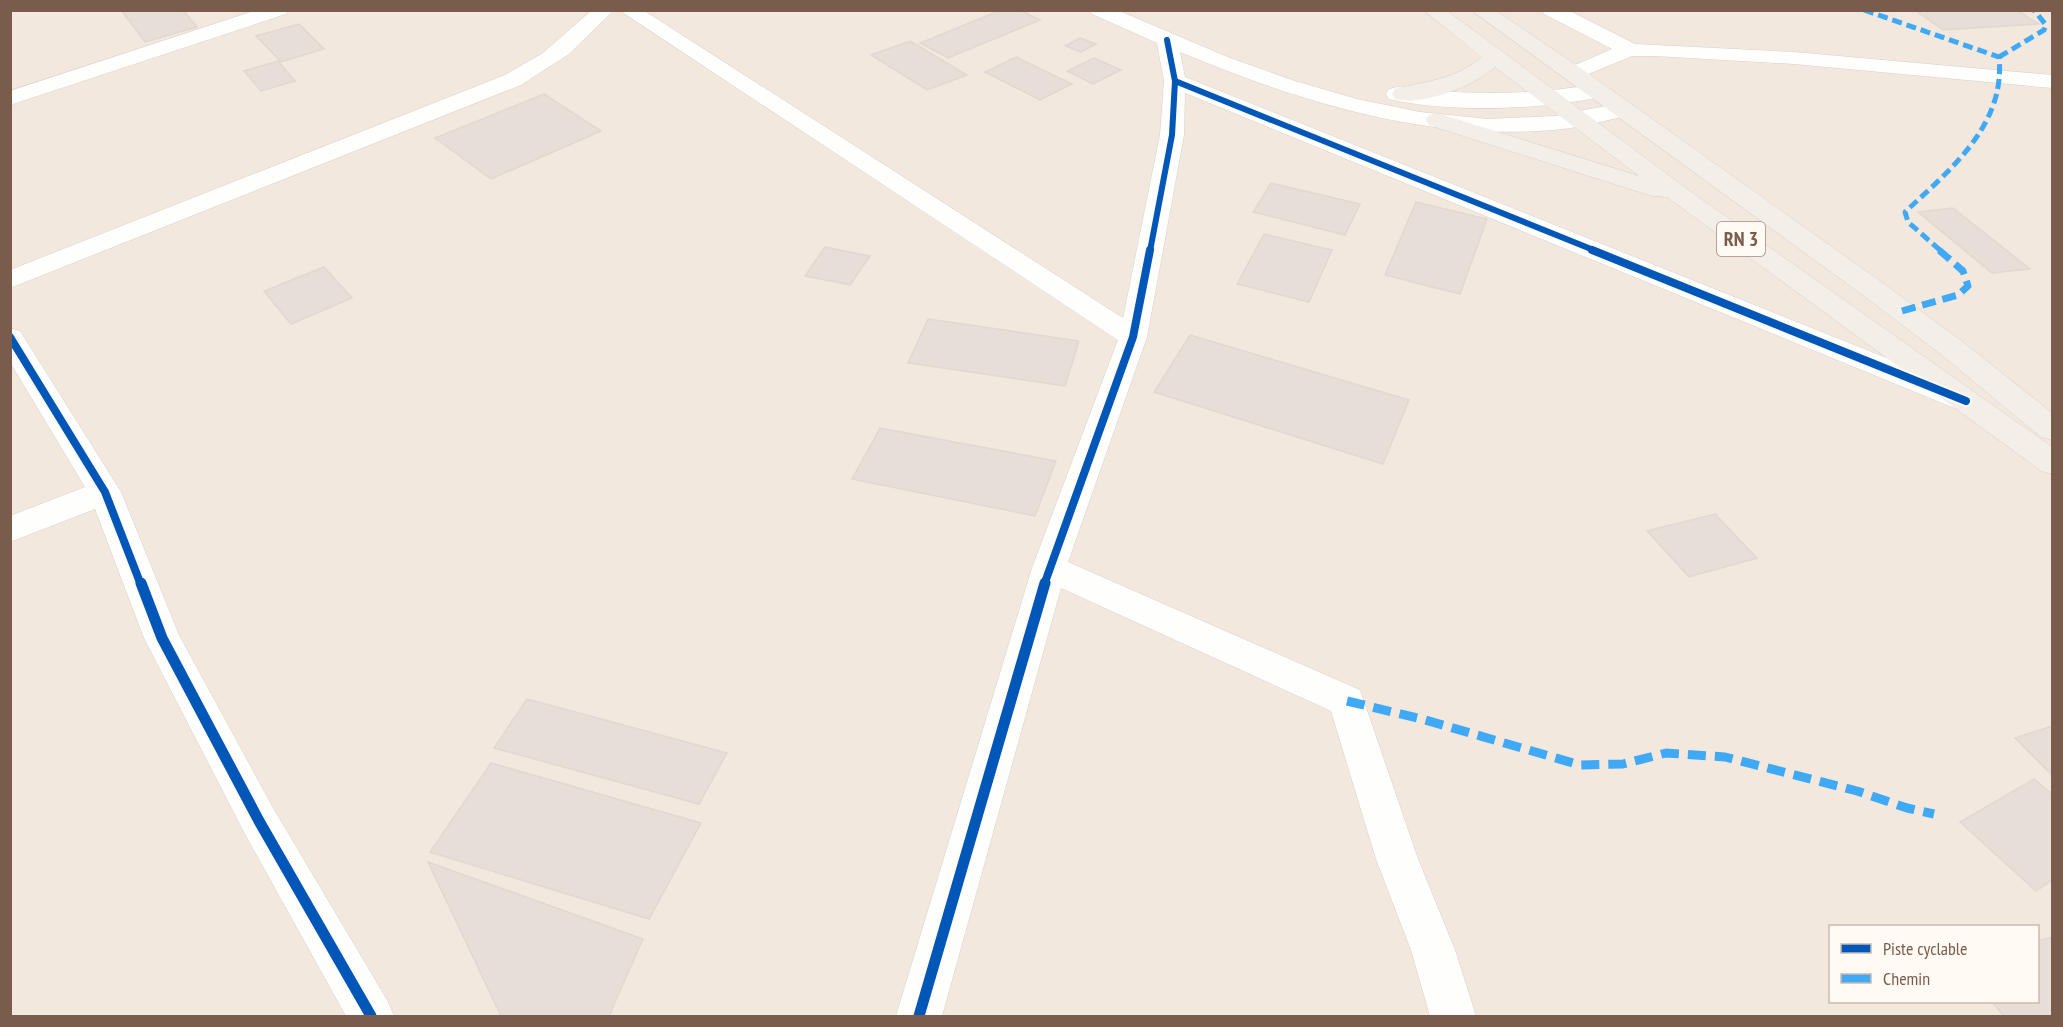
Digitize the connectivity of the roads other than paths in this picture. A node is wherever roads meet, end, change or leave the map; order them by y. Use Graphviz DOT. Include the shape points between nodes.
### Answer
graph roads {
  1 [pos="279,10"];
  2 [pos="604,10"];
  3 [pos="629,10"];
  4 [pos="1099,10"];
  5 [pos="1433,10"];
  6 [pos="1481,10"];
  7 [pos="1551,10"];
  8 [pos="1171,42"];
  9 [pos="1631,50"];
  10 [pos="1495,56"];
  11 [pos="1574,74"];
  12 [pos="1175,81"];
  13 [pos="2052,82"];
  14 [pos="1596,91"];
  15 [pos="1403,94"];
  16 [pos="10,98"];
  17 [pos="1552,99"];
  18 [pos="1621,110"];
  19 [pos="1437,120"];
  20 [pos="1580,120"];
  21 [pos="1685,199"];
  22 [pos="10,280"];
  23 [pos="10,337"];
  24 [pos="1133,337"];
  25 [pos="1966,401"];
  26 [pos="2052,429"];
  27 [pos="2052,463"];
  28 [pos="105,492"];
  29 [pos="10,530"];
  30 [pos="1049,568"];
  31 [pos="371,1017"];
  32 [pos="919,1017"];
  33 [pos="1453,1017"];
  1 -- 16 [label="street"];
  2 -- 22 [label="street" via="563,51 513,80"];
  3 -- 24 [label="street"];
  4 -- 8 [label="street"];
  5 -- 10 [label="main road, RN 3"];
  6 -- 11 [label="main road, RN 3"];
  7 -- 9 [label="street"];
  8 -- 12 [label="street"];
  8 -- 15 [label="street" via="1317,81"];
  8 -- 19 [label="street" via="1301,92"];
  9 -- 11 [label="street"];
  9 -- 13 [label="street" via="1794,58"];
  10 -- 15 [label="main road" via="1479,72 1459,83"];
  10 -- 17 [label="main road, RN 3"];
  11 -- 14 [label="main road, RN 3"];
  12 -- 24 [label="street" via="1172,135"];
  12 -- 25 [label="street"];
  14 -- 17 [label="street"];
  14 -- 18 [label="main road, RN 3"];
  15 -- 17 [label="street"];
  17 -- 20 [label="main road, RN 3"];
  18 -- 20 [label="street"];
  18 -- 26 [label="main road, RN 3" via="1870,287"];
  19 -- 20 [label="street" via="1516,125"];
  19 -- 21 [label="main road"];
  20 -- 21 [label="main road, RN 3"];
  21 -- 25 [label="main road, RN 3"];
  23 -- 28 [label="street"];
  24 -- 30 [label="street"];
  25 -- 27 [label="main road, RN 3"];
  28 -- 29 [label="street"];
  28 -- 31 [label="street" via="162,638 259,821"];
  30 -- 32 [label="street"];
  30 -- 33 [label="street" via="1347,701"];
}
